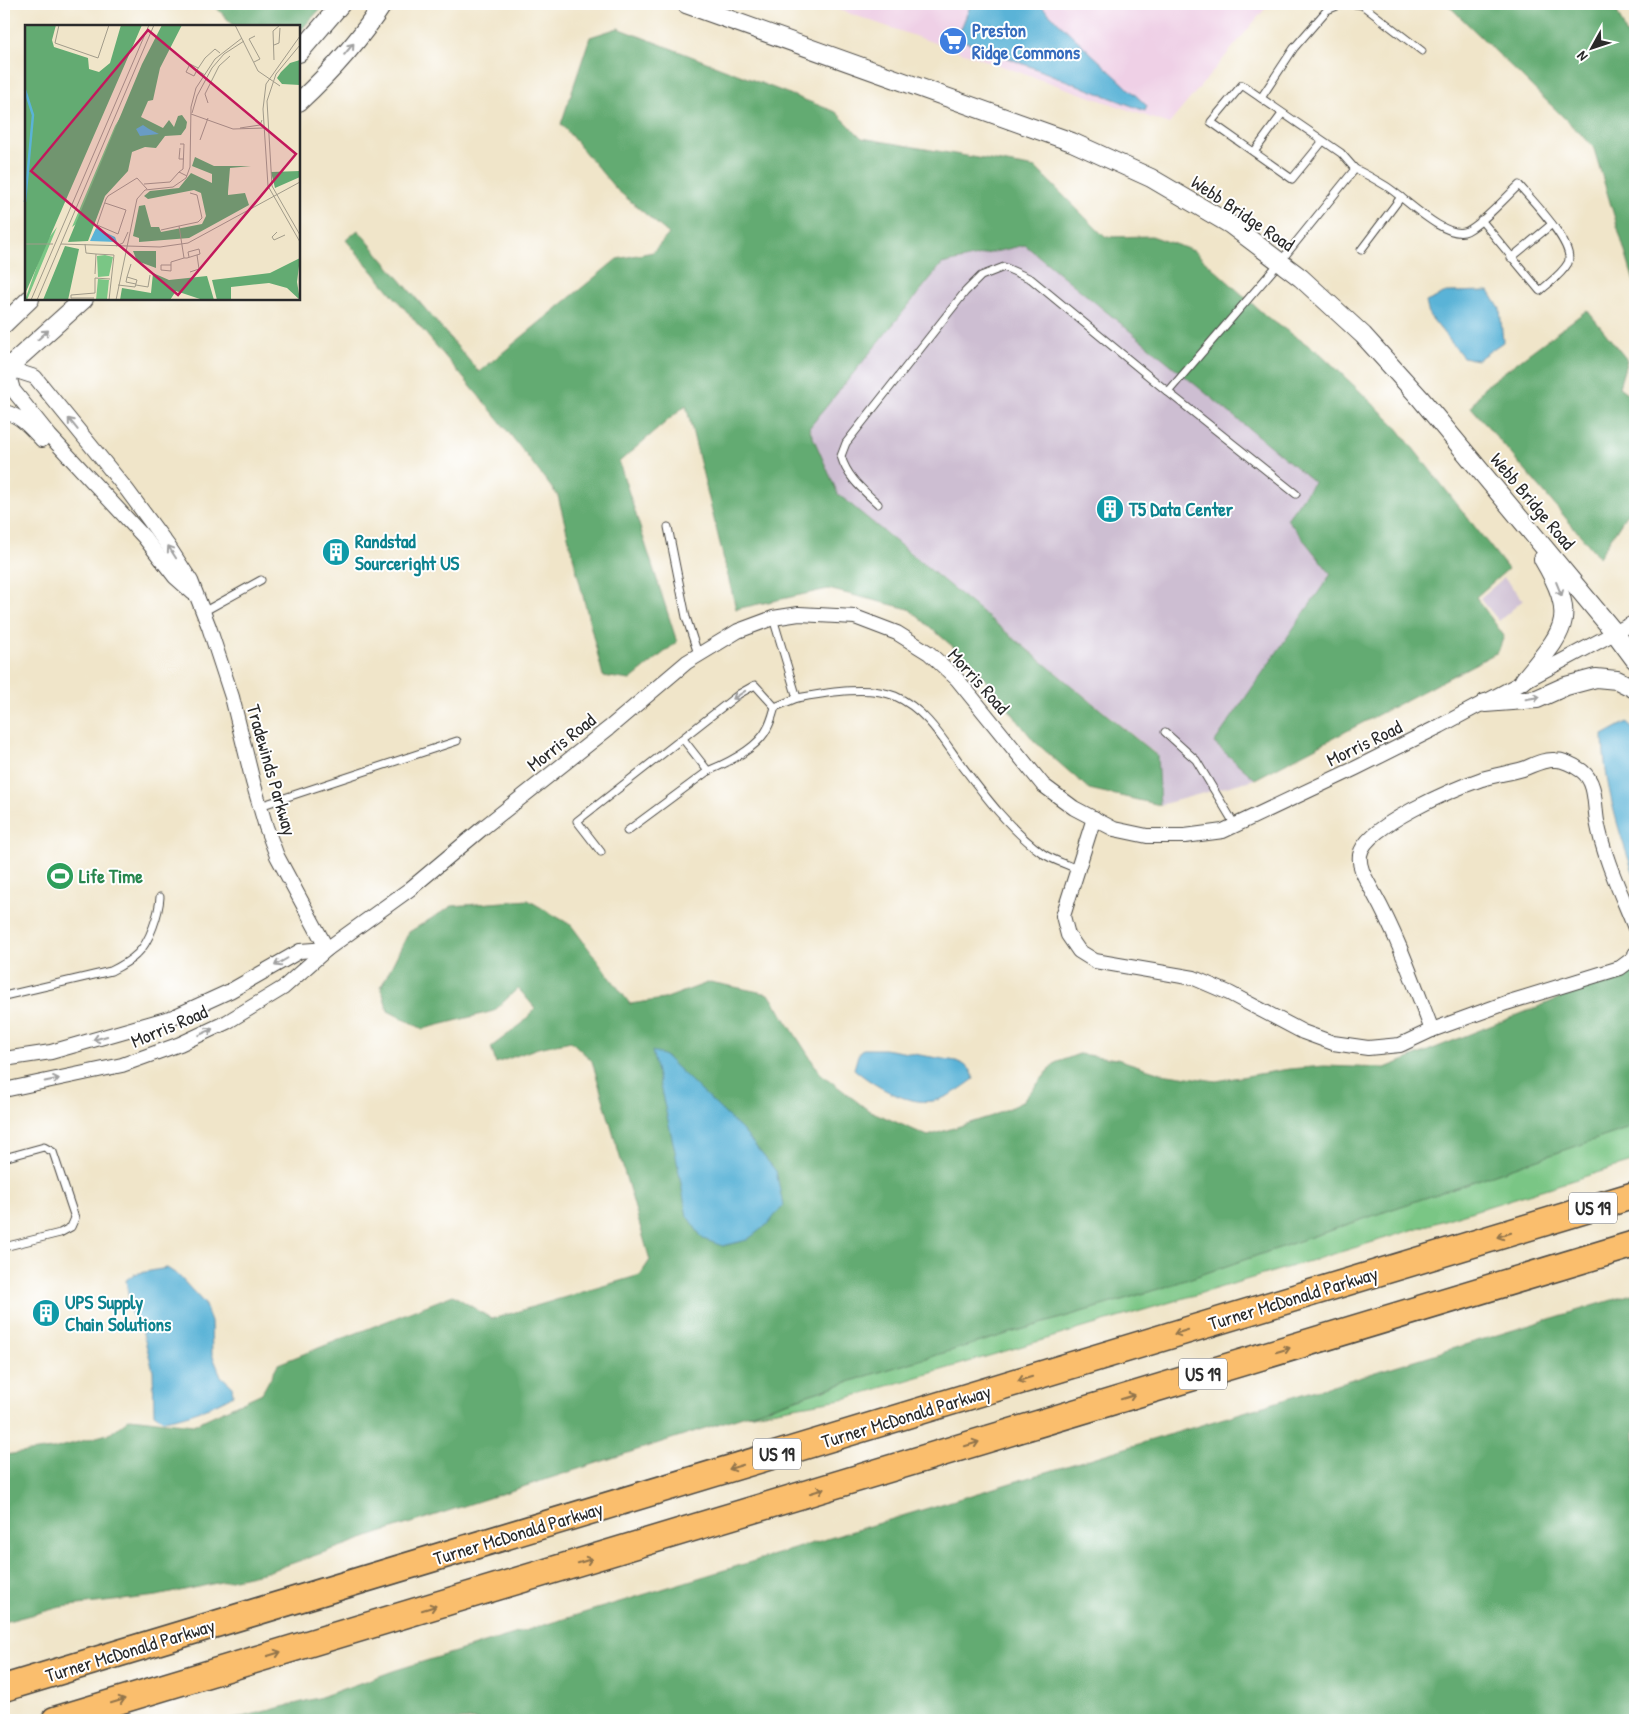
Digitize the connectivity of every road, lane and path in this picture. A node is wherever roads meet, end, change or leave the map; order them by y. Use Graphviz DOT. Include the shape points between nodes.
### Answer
graph roads {
  1 [pos="341,4"];
  2 [pos="686,4"];
  3 [pos="1342,4"];
  4 [pos="1355,4"];
  5 [pos="383,5"];
  6 [pos="1422,51"];
  7 [pos="300,52"];
  8 [pos="1261,98"];
  9 [pos="300,101"];
  10 [pos="1282,114"];
  11 [pos="1323,141"];
  12 [pos="1254,152"];
  13 [pos="1356,169"];
  14 [pos="1401,197"];
  15 [pos="1481,220"];
  16 [pos="1552,224"];
  17 [pos="1361,250"];
  18 [pos="1511,258"];
  19 [pos="1280,262"];
  20 [pos="29,300"];
  21 [pos="83,300"];
  22 [pos="4,324"];
  23 [pos="5,368"];
  24 [pos="1168,392"];
  25 [pos="4,412"];
  26 [pos="1296,494"];
  27 [pos="878,504"];
  28 [pos="1518,516"];
  29 [pos="668,526"];
  30 [pos="144,537"];
  31 [pos="260,580"];
  32 [pos="196,595"];
  33 [pos="203,612"];
  34 [pos="773,618"];
  35 [pos="1635,622"];
  36 [pos="1616,633"];
  37 [pos="698,654"];
  38 [pos="1635,660"];
  39 [pos="1524,680"];
  40 [pos="1635,689"];
  41 [pos="797,698"];
  42 [pos="1485,703"];
  43 [pos="775,707"];
  44 [pos="1165,732"];
  45 [pos="683,739"];
  46 [pos="457,741"];
  47 [pos="708,771"];
  48 [pos="260,806"];
  49 [pos="1094,818"];
  50 [pos="1235,826"];
  51 [pos="627,831"];
  52 [pos="601,852"];
  53 [pos="1077,868"];
  54 [pos="160,897"];
  55 [pos="1635,928"];
  56 [pos="327,949"];
  57 [pos="1635,954"];
  58 [pos="4,996"];
  59 [pos="1432,1030"];
  60 [pos="4,1060"];
  61 [pos="4,1090"];
  62 [pos="4,1158"];
  63 [pos="1635,1195"];
  64 [pos="1635,1244"];
  65 [pos="4,1247"];
  66 [pos="4,1688"];
  67 [pos="54,1720"];
  1 -- 7 [label="street"];
  2 -- 19 [label="street, Webb Bridge Road" via="1072,142 1151,178 1231,225"];
  3 -- 8 [label="lane" via="1327,10 1294,48"];
  4 -- 6 [label="lane" via="1362,5"];
  9 -- 5 [label="street, one-way" via="335,65"];
  8 -- 10 [label="lane"];
  8 -- 12 [label="lane" via="1242,85 1211,122"];
  10 -- 11 [label="lane"];
  10 -- 12 [label="lane"];
  11 -- 12 [label="lane" via="1292,179"];
  11 -- 13 [label="lane"];
  13 -- 14 [label="lane"];
  13 -- 19 [label="lane"];
  14 -- 15 [label="lane" via="1440,226 1459,234"];
  14 -- 17 [label="lane"];
  15 -- 16 [label="lane" via="1519,185"];
  15 -- 18 [label="lane"];
  16 -- 18 [label="lane"];
  16 -- 18 [label="lane" via="1568,249 1569,261 1562,272 1540,291"];
  19 -- 24 [label="lane"];
  19 -- 28 [label="street, Webb Bridge Road" via="1363,335"];
  20 -- 22 [label="street"];
  23 -- 21 [label="street, one-way"];
  23 -- 30 [label="street, Tradewinds Parkway" via="15,393 50,436"];
  32 -- 23 [label="street, Tradewinds Parkway, one-way" via="191,581 169,547 48,392 35,377"];
  24 -- 26 [label="lane"];
  24 -- 27 [label="lane" via="1031,279 1004,267 981,276 965,292 846,443 841,456 845,469"];
  25 -- 30 [label="street, Tradewinds Parkway" via="14,414 31,428 77,476"];
  28 -- 36 [label="street, Webb Bridge Road"];
  28 -- 39 [label="street, one-way" via="1555,580 1564,605 1564,617 1557,637"];
  29 -- 37 [label="lane" via="686,617"];
  30 -- 32 [label="street, Tradewinds Parkway" via="175,577"];
  31 -- 33 [label="lane"];
  32 -- 33 [label="street, Tradewinds Parkway"];
  33 -- 48 [label="street, Tradewinds Parkway" via="232,697"];
  34 -- 37 [label="street, Morris Road" via="738,631"];
  34 -- 41 [label="lane"];
  34 -- 49 [label="street, Morris Road" via="799,614 855,617 896,633 929,653 957,679 1043,785"];
  35 -- 36 [label="street, Morris Road"];
  36 -- 38 [label="street, Webb Bridge Road"];
  36 -- 39 [label="street, Morris Road"];
  37 -- 56 [label="street, Morris Road" via="410,889"];
  39 -- 42 [label="street, Morris Road"];
  42 -- 40 [label="street, one-way" via="1537,699 1566,686 1596,678 1617,680"];
  41 -- 43 [label="lane"];
  41 -- 53 [label="lane" via="868,690 894,696 915,708 938,731 987,798 1017,831 1043,854"];
  42 -- 50 [label="street, Morris Road"];
  43 -- 45 [label="lane, one-way" via="755,685"];
  43 -- 47 [label="lane" via="763,736 736,759"];
  44 -- 50 [label="lane" via="1196,760"];
  45 -- 47 [label="lane"];
  45 -- 52 [label="lane" via="577,821"];
  46 -- 48 [label="lane"];
  47 -- 51 [label="lane"];
  48 -- 56 [label="street, Tradewinds Parkway" via="277,856"];
  49 -- 50 [label="street, Morris Road" via="1114,830 1147,836 1185,836 1223,831"];
  49 -- 53 [label="street"];
  53 -- 59 [label="street" via="1063,916 1068,935 1079,952 1095,961 1194,978 1333,1043 1368,1048 1400,1044"];
  54 -- 58 [label="lane" via="159,910 147,938 127,963 111,971"];
  55 -- 59 [label="street" via="1606,860 1590,782 1570,763 1542,761 1448,792 1416,807 1367,841 1360,854 1360,862"];
  56 -- 60 [label="street, Morris Road, one-way" via="300,951 230,991 173,1017 51,1052"];
  61 -- 56 [label="street, Morris Road, one-way" via="122,1065 180,1044 227,1022 283,988"];
  57 -- 59 [label="street" via="1620,968"];
  62 -- 65 [label="lane" via="44,1147 53,1152 75,1218 70,1228 60,1233"];
  63 -- 66 [label="highway, Turner McDonald Parkway / US 19, one-way"];
  67 -- 64 [label="highway, US 19, one-way"];
}
